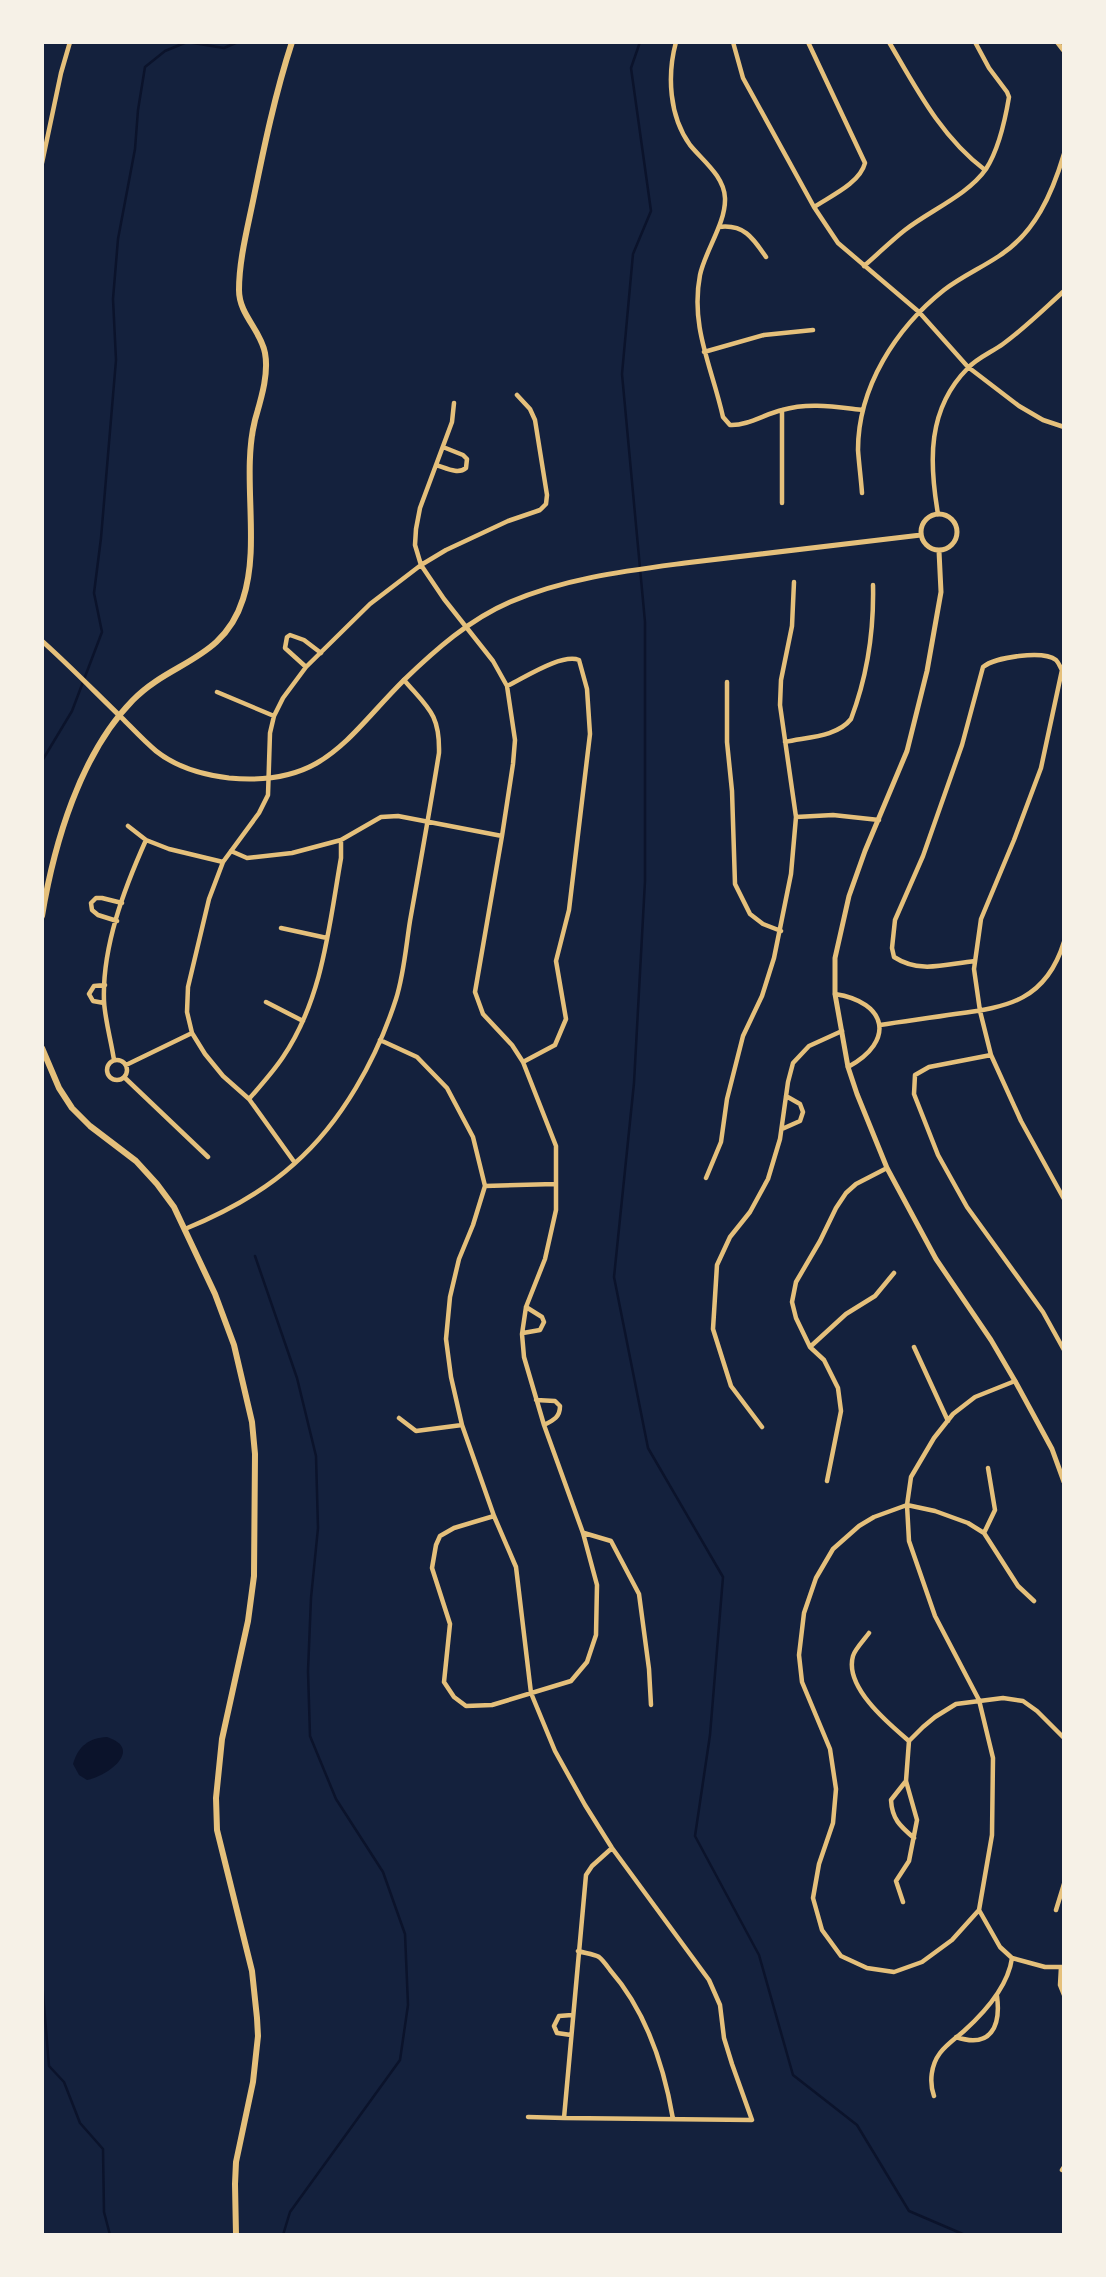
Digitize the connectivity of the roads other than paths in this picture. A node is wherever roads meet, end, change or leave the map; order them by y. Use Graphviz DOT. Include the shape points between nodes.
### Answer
graph roads {
  1 [pos="70,42"];
  2 [pos="292,42"];
  3 [pos="676,42"];
  4 [pos="733,42"];
  5 [pos="808,42"];
  6 [pos="889,42"];
  7 [pos="975,42"];
  8 [pos="1057,42"];
  9 [pos="1064,51"];
  10 [pos="1064,154"];
  11 [pos="42,163"];
  12 [pos="985,170"];
  13 [pos="814,206"];
  14 [pos="719,227"];
  15 [pos="766,257"];
  16 [pos="864,266"];
  17 [pos="1064,291"];
  18 [pos="919,313"];
  19 [pos="813,330"];
  20 [pos="704,352"];
  21 [pos="968,367"];
  22 [pos="517,395"];
  23 [pos="454,403"];
  24 [pos="782,410"];
  25 [pos="863,410"];
  26 [pos="1064,427"];
  27 [pos="443,447"];
  28 [pos="436,465"];
  29 [pos="862,493"];
  30 [pos="782,503"];
  31 [pos="938,514"];
  32 [pos="921,536"];
  33 [pos="939,551"];
  34 [pos="421,565"];
  35 [pos="794,582"];
  36 [pos="873,585"];
  37 [pos="466,627"];
  38 [pos="44,643"];
  39 [pos="321,653"];
  40 [pos="306,667"];
  41 [pos="404,680"];
  42 [pos="727,682"];
  43 [pos="508,686"];
  44 [pos="217,692"];
  45 [pos="274,716"];
  46 [pos="785,742"];
  47 [pos="269,779"];
  48 [pos="796,817"];
  49 [pos="879,820"];
  50 [pos="428,821"];
  51 [pos="128,826"];
  52 [pos="502,836"];
  53 [pos="146,840"];
  54 [pos="341,840"];
  55 [pos="231,851"];
  56 [pos="223,862"];
  57 [pos="122,903"];
  58 [pos="42,916"];
  59 [pos="117,921"];
  60 [pos="281,928"];
  61 [pos="781,931"];
  62 [pos="327,939"];
  63 [pos="1064,942"];
  64 [pos="975,961"];
  65 [pos="104,985"];
  66 [pos="835,994"];
  67 [pos="266,1002"];
  68 [pos="104,1003"];
  69 [pos="981,1011"];
  70 [pos="303,1021"];
  71 [pos="880,1025"];
  72 [pos="842,1031"];
  73 [pos="192,1033"];
  74 [pos="380,1040"];
  75 [pos="42,1048"];
  76 [pos="991,1055"];
  77 [pos="114,1060"];
  78 [pos="523,1062"];
  79 [pos="126,1065"];
  80 [pos="848,1067"];
  81 [pos="124,1077"];
  82 [pos="786,1096"];
  83 [pos="249,1099"];
  84 [pos="782,1129"];
  85 [pos="208,1157"];
  86 [pos="295,1163"];
  87 [pos="887,1168"];
  88 [pos="706,1178"];
  89 [pos="555,1184"];
  90 [pos="485,1186"];
  91 [pos="1064,1199"];
  92 [pos="185,1229"];
  93 [pos="894,1273"];
  94 [pos="526,1307"];
  95 [pos="522,1334"];
  96 [pos="810,1347"];
  97 [pos="914,1347"];
  98 [pos="1064,1350"];
  99 [pos="1015,1381"];
  100 [pos="536,1400"];
  101 [pos="399,1418"];
  102 [pos="948,1420"];
  103 [pos="462,1425"];
  104 [pos="544,1425"];
  105 [pos="762,1427"];
  106 [pos="988,1468"];
  107 [pos="827,1481"];
  108 [pos="1064,1482"];
  109 [pos="907,1505"];
  110 [pos="494,1516"];
  111 [pos="583,1533"];
  112 [pos="984,1534"];
  113 [pos="1034,1601"];
  114 [pos="869,1633"];
  115 [pos="531,1693"];
  116 [pos="979,1700"];
  117 [pos="652,1705"];
  118 [pos="1064,1738"];
  119 [pos="909,1741"];
  120 [pos="906,1781"];
  121 [pos="914,1839"];
  122 [pos="612,1847"];
  123 [pos="1064,1884"];
  124 [pos="903,1902"];
  125 [pos="979,1910"];
  126 [pos="1056,1910"];
  127 [pos="578,1951"];
  128 [pos="1012,1958"];
  129 [pos="1063,1967"];
  130 [pos="997,1995"];
  131 [pos="1064,1995"];
  132 [pos="572,2015"];
  133 [pos="571,2035"];
  134 [pos="956,2037"];
  135 [pos="933,2096"];
  136 [pos="528,2117"];
  137 [pos="564,2118"];
  138 [pos="673,2119"];
  139 [pos="236,2235"];
  1 -- 11 [label="street"];
  2 -- 58 [label="main road" via="260,167 239,291 265,349 267,365 252,442 249,560 243,601 215,644 149,685 110,727 72,803"];
  3 -- 14 [label="street" via="671,71 674,109 691,146 716,174 725,198"];
  4 -- 13 [label="street" via="743,78"];
  5 -- 13 [label="street" via="865,163 863,172 850,183"];
  6 -- 12 [label="street" via="930,112"];
  7 -- 12 [label="street" via="1009,97"];
  8 -- 9 [label="street"];
  10 -- 18 [label="street" via="1043,209 1015,243 945,288"];
  12 -- 16 [label="street"];
  13 -- 16 [label="street" via="838,243"];
  14 -- 15 [label="street" via="740,228"];
  14 -- 20 [label="street" via="698,290 698,327"];
  16 -- 18 [label="street"];
  17 -- 21 [label="street" via="1003,344"];
  18 -- 21 [label="street"];
  18 -- 25 [label="street" via="893,344 873,379"];
  19 -- 20 [label="street" via="764,335"];
  20 -- 24 [label="street" via="723,416 730,425"];
  21 -- 26 [label="street" via="1019,406"];
  21 -- 31 [label="street" via="941,411 933,438 931,466"];
  22 -- 34 [label="street" via="535,420 546,504"];
  23 -- 27 [label="street"];
  24 -- 25 [label="street" via="806,405"];
  24 -- 30 [label="street"];
  25 -- 29 [label="street" via="858,449"];
  27 -- 28 [label="street"];
  27 -- 28 [label="street" via="463,455 466,468 457,472"];
  28 -- 34 [label="street" via="416,529"];
  31 -- 32 [label="street" via="924,522"];
  31 -- 33 [label="street" via="955,523 957,534 949,548"];
  32 -- 33 [label="street" via="928,547"];
  32 -- 37 [label="street" via="610,573 529,594"];
  33 -- 49 [label="street" via="941,592 927,671 907,751"];
  34 -- 37 [label="street"];
  34 -- 39 [label="street" via="370,604"];
  35 -- 46 [label="street" via="792,626 781,680"];
  36 -- 46 [label="street" via="867,660 851,719 837,731"];
  37 -- 41 [label="street"];
  37 -- 43 [label="street"];
  38 -- 47 [label="street" via="157,752 207,775"];
  39 -- 40 [label="street"];
  39 -- 40 [label="street" via="296,636 287,637 285,648"];
  40 -- 45 [label="street"];
  41 -- 47 [label="street" via="345,744 326,758"];
  41 -- 50 [label="street" via="434,714 440,732"];
  42 -- 61 [label="street" via="735,884 750,914"];
  43 -- 52 [label="street" via="515,740"];
  43 -- 78 [label="street" via="572,657 582,666 589,705 577,858 556,961 566,1018 555,1045"];
  44 -- 45 [label="street"];
  45 -- 47 [label="street"];
  46 -- 48 [label="street"];
  47 -- 55 [label="street" via="268,795"];
  48 -- 49 [label="street"];
  48 -- 61 [label="street"];
  49 -- 66 [label="street" via="849,896 835,958"];
  50 -- 52 [label="street"];
  50 -- 54 [label="street" via="381,817"];
  50 -- 74 [label="street" via="397,997"];
  51 -- 53 [label="street"];
  52 -- 78 [label="street" via="475,992 483,1014"];
  53 -- 56 [label="street"];
  53 -- 57 [label="street"];
  54 -- 55 [label="street" via="266,858 247,858"];
  54 -- 62 [label="street"];
  55 -- 56 [label="street"];
  56 -- 73 [label="street" via="209,899 188,988"];
  57 -- 59 [label="street"];
  57 -- 59 [label="street" via="102,898 91,903 98,915"];
  59 -- 65 [label="street"];
  60 -- 62 [label="street"];
  61 -- 88 [label="street" via="762,996 743,1036 721,1142"];
  62 -- 70 [label="street" via="320,977"];
  63 -- 69 [label="street" via="1040,986 1024,999"];
  64 -- 64 [label="street" via="981,919 1041,768 1051,726 1062,670 1056,660 1044,656 998,659 983,667 962,746 895,920 894,957 907,965 922,968"];
  64 -- 69 [label="street"];
  65 -- 68 [label="street"];
  65 -- 68 [label="street" via="94,986 89,994 93,1001"];
  66 -- 71 [label="street" via="867,1005"];
  66 -- 72 [label="street"];
  67 -- 70 [label="street"];
  68 -- 77 [label="street"];
  69 -- 71 [label="street"];
  69 -- 76 [label="street"];
  70 -- 83 [label="street" via="283,1057"];
  71 -- 80 [label="street" via="873,1049"];
  72 -- 80 [label="street"];
  72 -- 82 [label="street" via="809,1046 793,1063"];
  73 -- 79 [label="street"];
  73 -- 83 [label="street" via="223,1076"];
  74 -- 86 [label="street" via="344,1105"];
  74 -- 90 [label="street" via="417,1057 447,1088 473,1137"];
  75 -- 92 [label="main road" via="72,1108 136,1161 174,1207"];
  76 -- 91 [label="street"];
  76 -- 98 [label="street" via="929,1067 915,1075 914,1094 938,1155 967,1207 1043,1311"];
  77 -- 79 [label="street"];
  77 -- 81 [label="street" via="108,1064 108,1075 113,1080"];
  78 -- 89 [label="street" via="556,1146"];
  79 -- 81 [label="street"];
  80 -- 87 [label="street"];
  81 -- 85 [label="street"];
  82 -- 84 [label="street"];
  82 -- 84 [label="street" via="800,1104 803,1112 800,1121"];
  83 -- 86 [label="street"];
  84 -- 105 [label="street" via="768,1180 717,1265 714,1299 713,1329 732,1385"];
  86 -- 92 [label="street" via="257,1191"];
  87 -- 96 [label="street" via="846,1194 796,1282 792,1302"];
  87 -- 99 [label="street" via="936,1259"];
  89 -- 90 [label="street"];
  89 -- 94 [label="street" via="556,1210 545,1259"];
  90 -- 103 [label="street" via="459,1259 447,1318 449,1364"];
  92 -- 139 [label="main road" via="234,1345 255,1454 254,1576 222,1739 216,1798 217,1830 252,1971 258,2036 236,2162"];
  93 -- 96 [label="street" via="875,1296 846,1314"];
  94 -- 95 [label="street"];
  94 -- 95 [label="street" via="542,1317 544,1324 540,1330"];
  95 -- 100 [label="street"];
  96 -- 107 [label="street" via="824,1360 838,1388 841,1411"];
  97 -- 102 [label="street"];
  99 -- 102 [label="street" via="975,1397"];
  99 -- 108 [label="street" via="1052,1449"];
  100 -- 104 [label="street"];
  100 -- 104 [label="street" via="555,1401 560,1406 556,1418"];
  101 -- 103 [label="street" via="416,1432"];
  102 -- 109 [label="street" via="911,1477"];
  103 -- 110 [label="street"];
  104 -- 111 [label="street"];
  106 -- 112 [label="street" via="995,1510"];
  109 -- 112 [label="street" via="968,1523"];
  109 -- 116 [label="street" via="909,1541 935,1616"];
  109 -- 125 [label="street" via="874,1517 833,1549 816,1578 804,1613 799,1655 802,1682 830,1749 836,1789 833,1823 813,1898 822,1930 841,1956 867,1968 894,1972 922,1962 952,1940"];
  110 -- 115 [label="street" via="516,1567"];
  110 -- 115 [label="street" via="454,1528 440,1536 436,1545 432,1568 450,1624 444,1682 467,1706 492,1705"];
  111 -- 115 [label="street" via="597,1585 596,1635 587,1662 571,1681"];
  111 -- 117 [label="street" via="611,1541 639,1594"];
  112 -- 113 [label="street" via="1018,1586"];
  114 -- 119 [label="street" via="853,1656 853,1673 876,1714"];
  115 -- 122 [label="street" via="555,1751"];
  116 -- 118 [label="street" via="1023,1701"];
  116 -- 119 [label="street" via="956,1704"];
  116 -- 125 [label="street" via="993,1758 992,1835"];
  119 -- 120 [label="street"];
  120 -- 121 [label="street" via="917,1820"];
  120 -- 121 [label="street" via="891,1800 891,1814"];
  121 -- 124 [label="street" via="896,1881"];
  122 -- 127 [label="street" via="586,1875"];
  122 -- 138 [label="street" via="709,1980 752,2120"];
  123 -- 126 [label="street"];
  125 -- 128 [label="street" via="1000,1947"];
  127 -- 132 [label="street"];
  127 -- 138 [label="street" via="600,1958 637,2009 662,2071"];
  128 -- 129 [label="street"];
  128 -- 130 [label="street"];
  129 -- 131 [label="street" via="1060,1985"];
  130 -- 134 [label="street"];
  130 -- 134 [label="street" via="999,2015 992,2033 974,2041"];
  132 -- 133 [label="street"];
  132 -- 133 [label="street" via="559,2016 554,2026 557,2033"];
  133 -- 137 [label="street"];
  134 -- 135 [label="street" via="938,2056 931,2077"];
  136 -- 137 [label="street"];
  137 -- 138 [label="street"];
}
